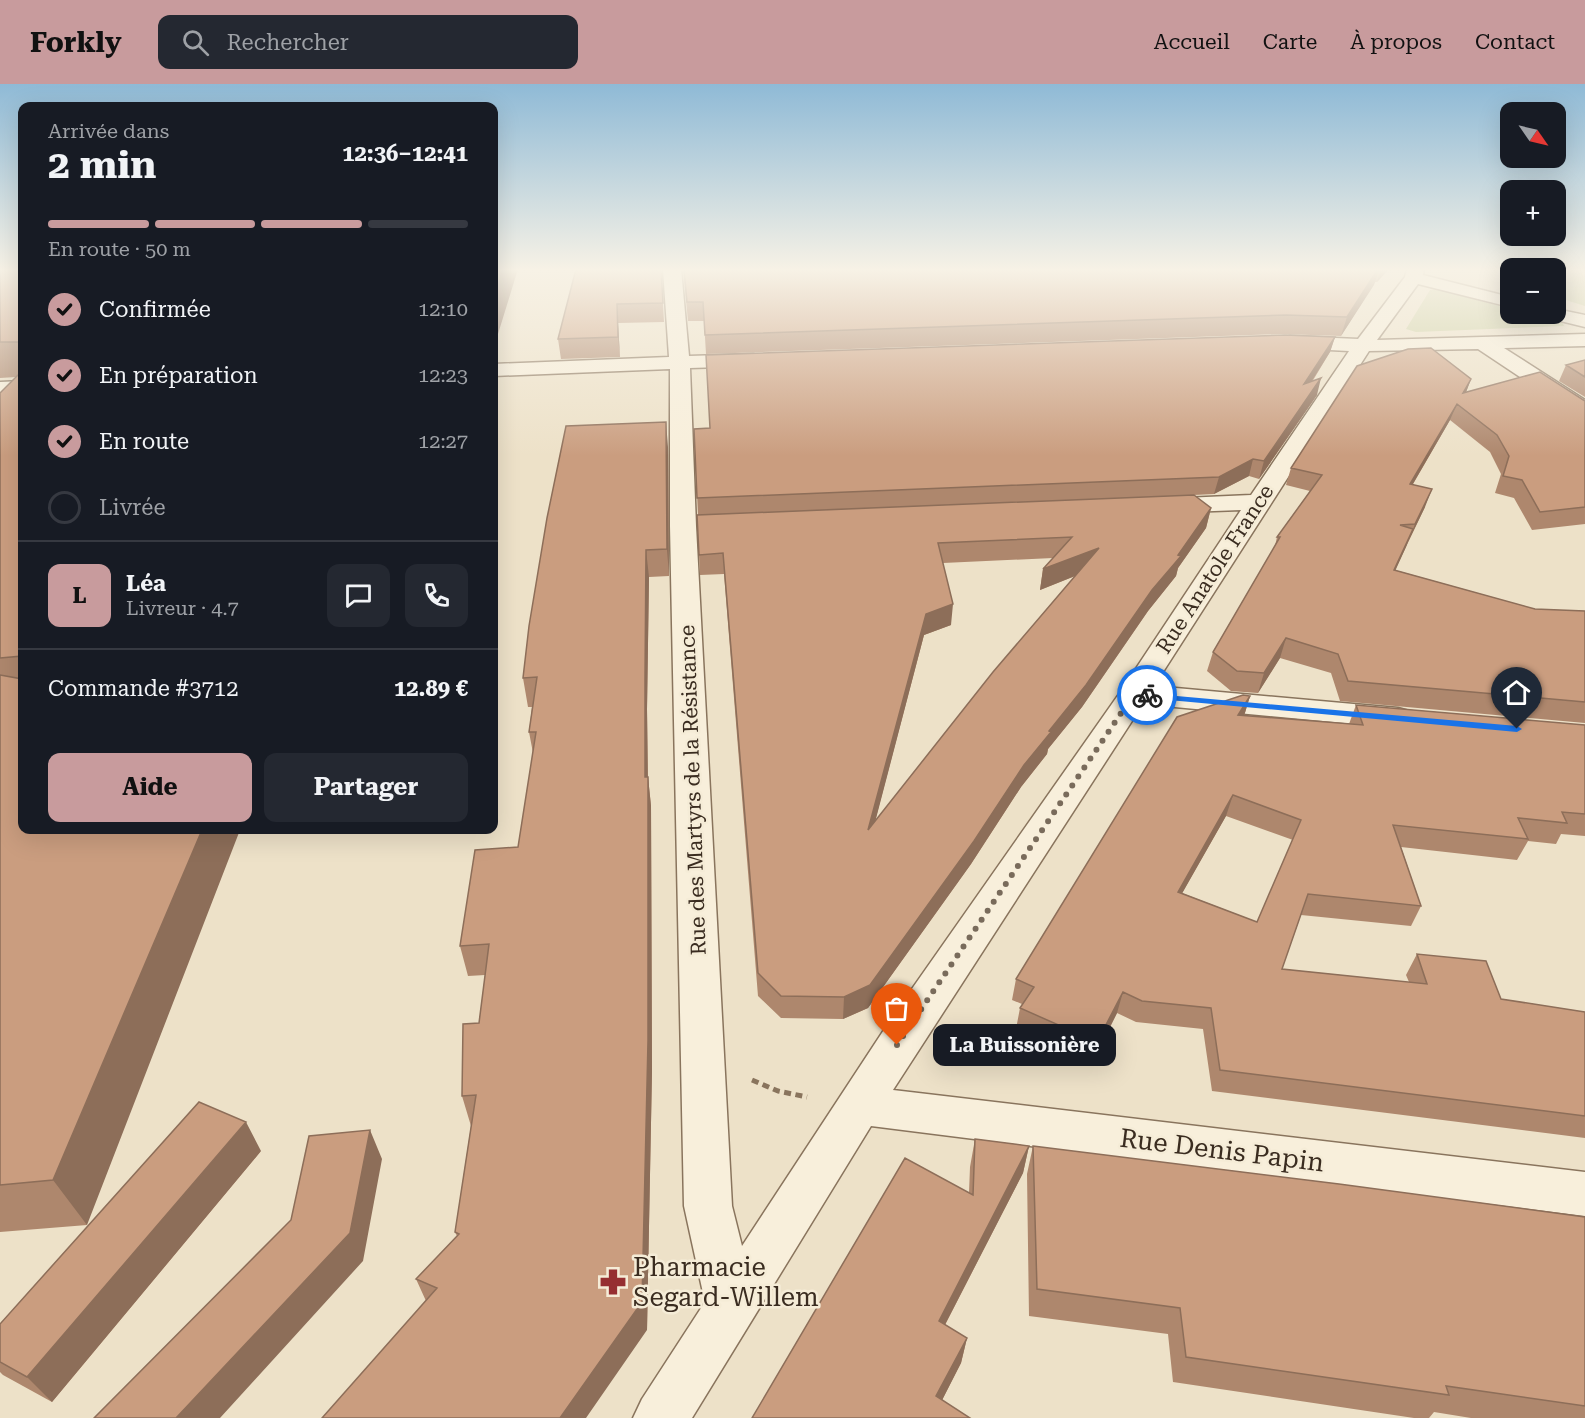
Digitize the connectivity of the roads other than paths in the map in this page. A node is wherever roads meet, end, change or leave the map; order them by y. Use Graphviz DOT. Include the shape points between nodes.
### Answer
graph roads {
  1 [pos="676,331"];
  2 [pos="1375,331"];
  3 [pos="1585,340"];
  4 [pos="1269,342"];
  5 [pos="1484,344"];
  6 [pos="1365,345"];
  7 [pos="767,360"];
  8 [pos="678,364"];
  9 [pos="498,370"];
  10 [pos="18,387"];
  11 [pos="0,388"];
  12 [pos="1585,410"];
  13 [pos="1258,502"];
  14 [pos="1138,507"];
  15 [pos="1134,694"];
  16 [pos="1422,720"];
  17 [pos="838,1100"];
  18 [pos="1585,1194"];
  19 [pos="732,1308"];
  20 [pos="661,1418"];
  1 -- 8 [label="street, Rue des Martyrs de la Résistance"];
  2 -- 6 [label="street, Rue Anatole France"];
  3 -- 5 [label="street"];
  4 -- 6 [label="street"];
  5 -- 6 [label="street"];
  5 -- 12 [label="street"];
  6 -- 13 [label="street, Rue Anatole France"];
  7 -- 8 [label="street"];
  8 -- 9 [label="street"];
  8 -- 19 [label="street, Rue des Martyrs de la Résistance" via="694,526 708,1206"];
  10 -- 11 [label="street"];
  13 -- 14 [label="street"];
  13 -- 15 [label="street, Rue Anatole France"];
  15 -- 16 [label="street"];
  15 -- 17 [label="street, Rue Anatole France" via="940,979"];
  17 -- 18 [label="street, Rue Denis Papin"];
  17 -- 19 [label="street, Rue Anatole France"];
  19 -- 20 [label="street, Rue Anatole France"];
}
